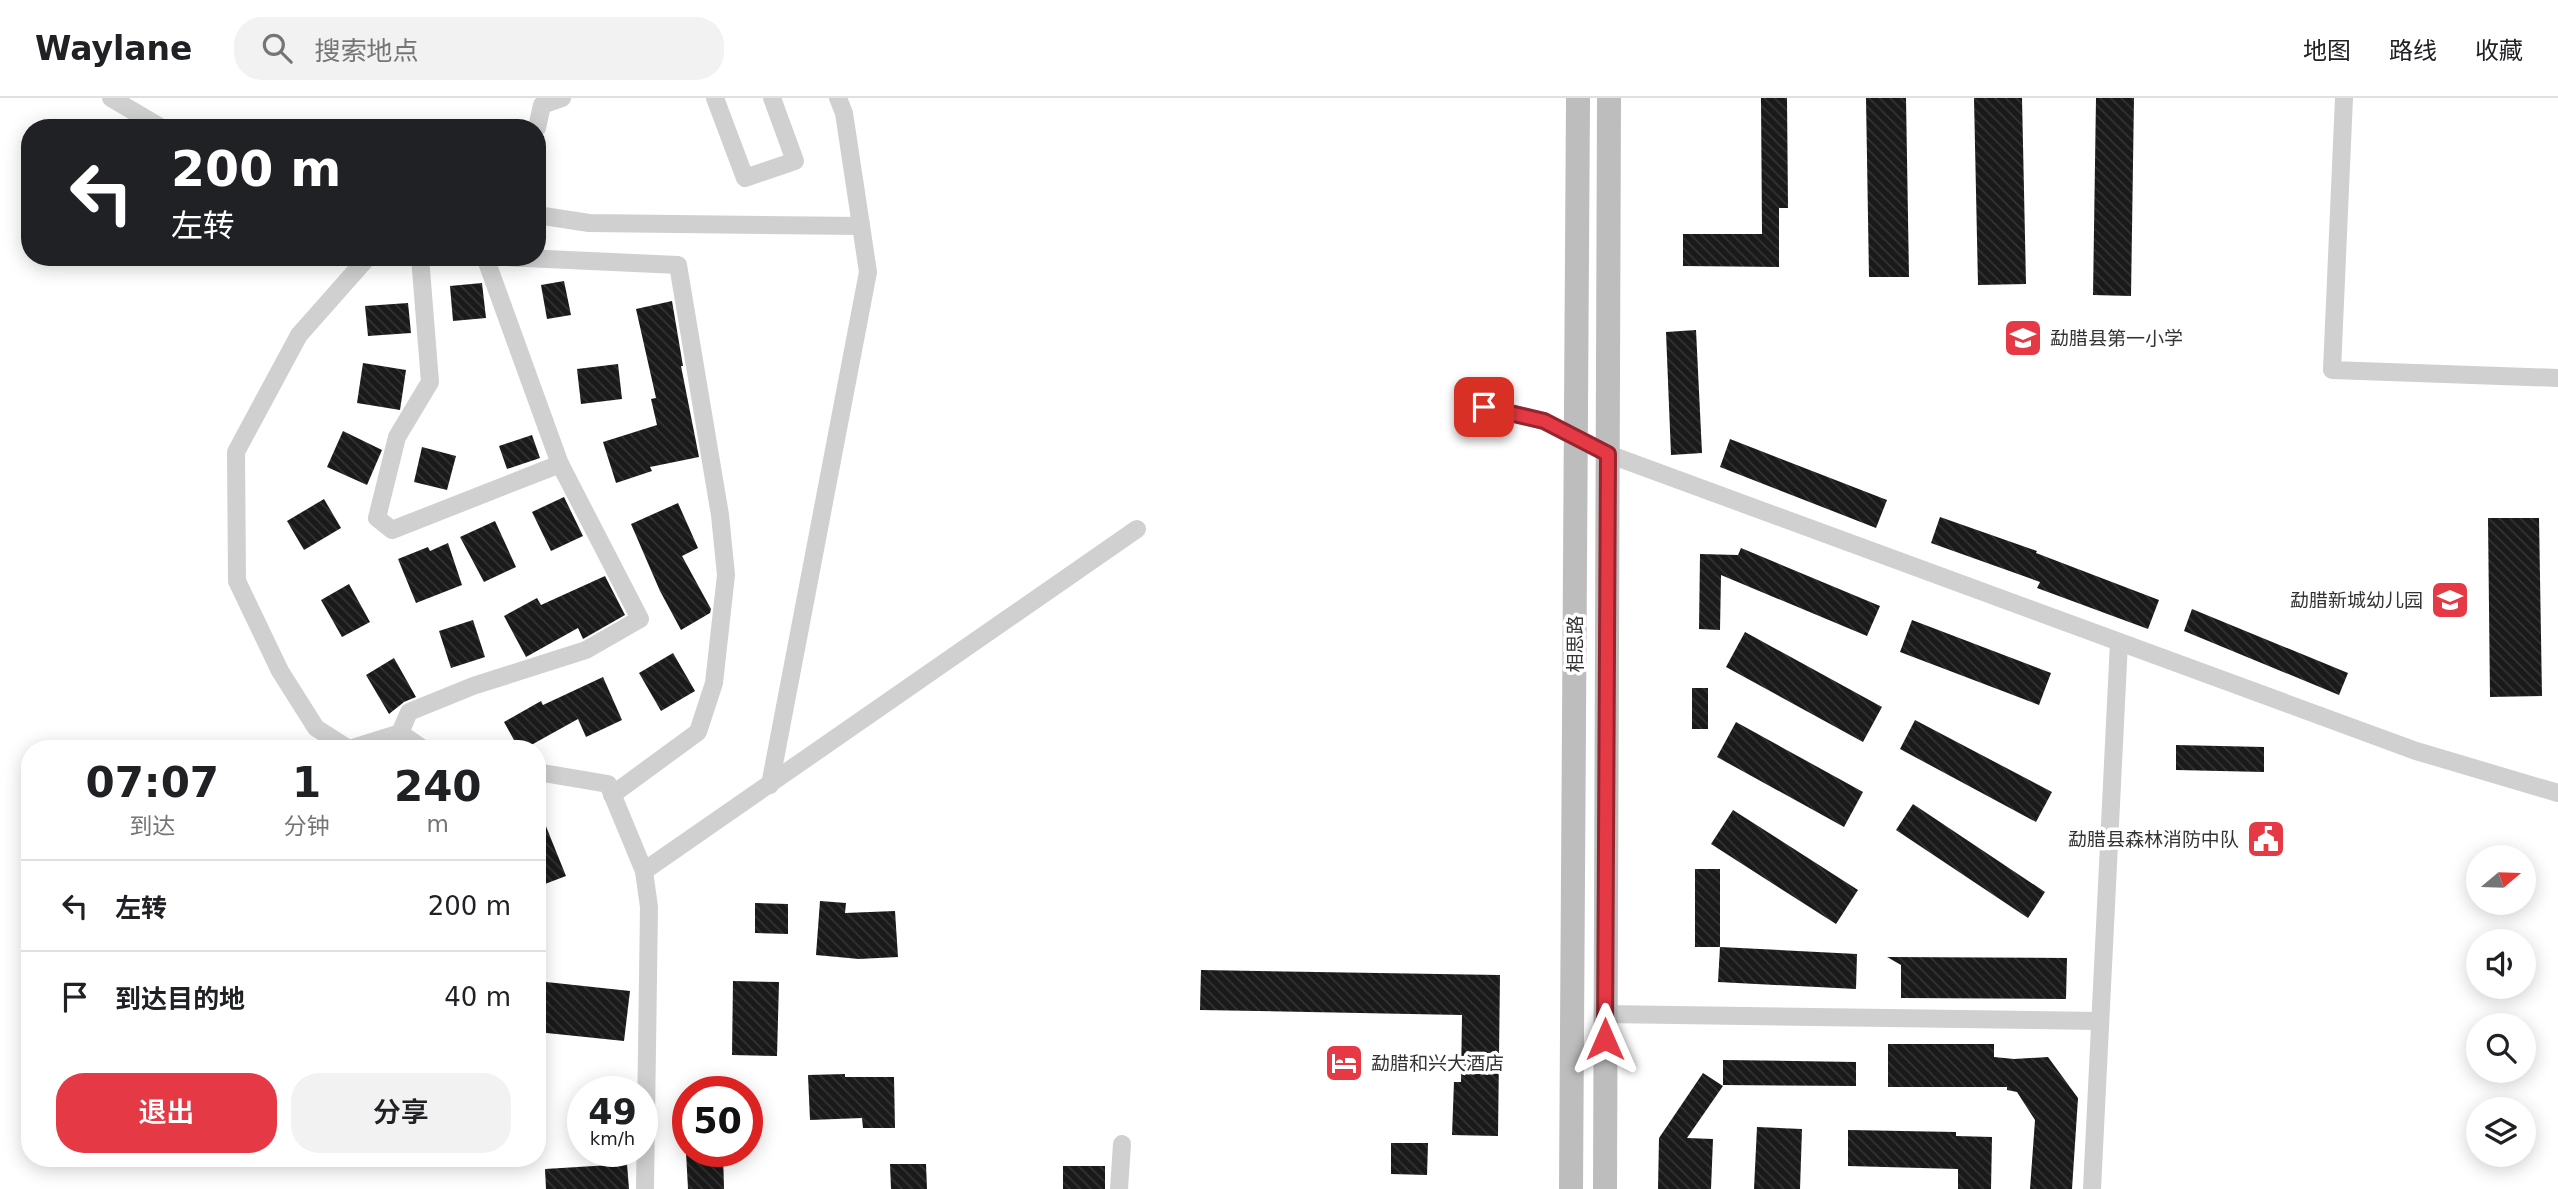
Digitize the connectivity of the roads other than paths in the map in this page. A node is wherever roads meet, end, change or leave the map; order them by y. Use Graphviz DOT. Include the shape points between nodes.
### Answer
graph roads {
  1 [pos="113,98"];
  2 [pos="562,98"];
  3 [pos="715,98"];
  4 [pos="772,98"];
  5 [pos="838,98"];
  6 [pos="1578,98"];
  7 [pos="1609,98"];
  8 [pos="2344,98"];
  9 [pos="147,119"];
  10 [pos="539,119"];
  11 [pos="546,216"];
  12 [pos="861,226"];
  13 [pos="546,259"];
  14 [pos="360,266"];
  15 [pos="421,266"];
  16 [pos="488,266"];
  17 [pos="2558,378"];
  18 [pos="1484,407"];
  19 [pos="1577,438"];
  20 [pos="1608,454"];
  21 [pos="560,464"];
  22 [pos="1137,529"];
  23 [pos="2119,642"];
  24 [pos="400,733"];
  25 [pos="335,740"];
  26 [pos="378,740"];
  27 [pos="410,740"];
  28 [pos="546,774"];
  29 [pos="770,785"];
  30 [pos="2558,793"];
  31 [pos="612,795"];
  32 [pos="644,871"];
  33 [pos="1605,1014"];
  34 [pos="2100,1021"];
  35 [pos="1122,1143"];
  36 [pos="645,1189"];
  37 [pos="1119,1189"];
  38 [pos="1571,1189"];
  39 [pos="1605,1189"];
  40 [pos="2092,1189"];
  1 -- 9 [label="street"];
  2 -- 10 [label="street" via="542,105"];
  3 -- 4 [label="street" via="745,178 795,161"];
  5 -- 12 [label="street"];
  6 -- 19 [label="main road, 相思路"];
  7 -- 20 [label="main road, 相思路"];
  8 -- 17 [label="street" via="2332,370"];
  11 -- 12 [label="street" via="589,223"];
  12 -- 29 [label="street" via="868,272"];
  13 -- 31 [label="street" via="678,265 720,515 726,575 713,683 698,732"];
  14 -- 25 [label="street" via="299,335 236,452 237,581 280,671 316,728"];
  15 -- 21 [label="street" via="430,382 397,437 377,518 393,530"];
  16 -- 21 [label="street"];
  18 -- 19 [label="street" via="1544,421"];
  19 -- 20 [label="street"];
  19 -- 38 [label="main road, 相思路"];
  20 -- 23 [label="street"];
  20 -- 33 [label="main road, 相思路"];
  21 -- 24 [label="street" via="640,619 586,650 409,712"];
  22 -- 29 [label="street"];
  23 -- 30 [label="street" via="2416,751"];
  23 -- 34 [label="street"];
  24 -- 26 [label="street"];
  24 -- 27 [label="street"];
  28 -- 31 [label="street" via="608,784"];
  29 -- 32 [label="street"];
  31 -- 32 [label="street"];
  32 -- 36 [label="street" via="649,907"];
  33 -- 34 [label="street"];
  33 -- 39 [label="main road, 相思路"];
  34 -- 40 [label="street"];
  35 -- 37 [label="street"];
}
